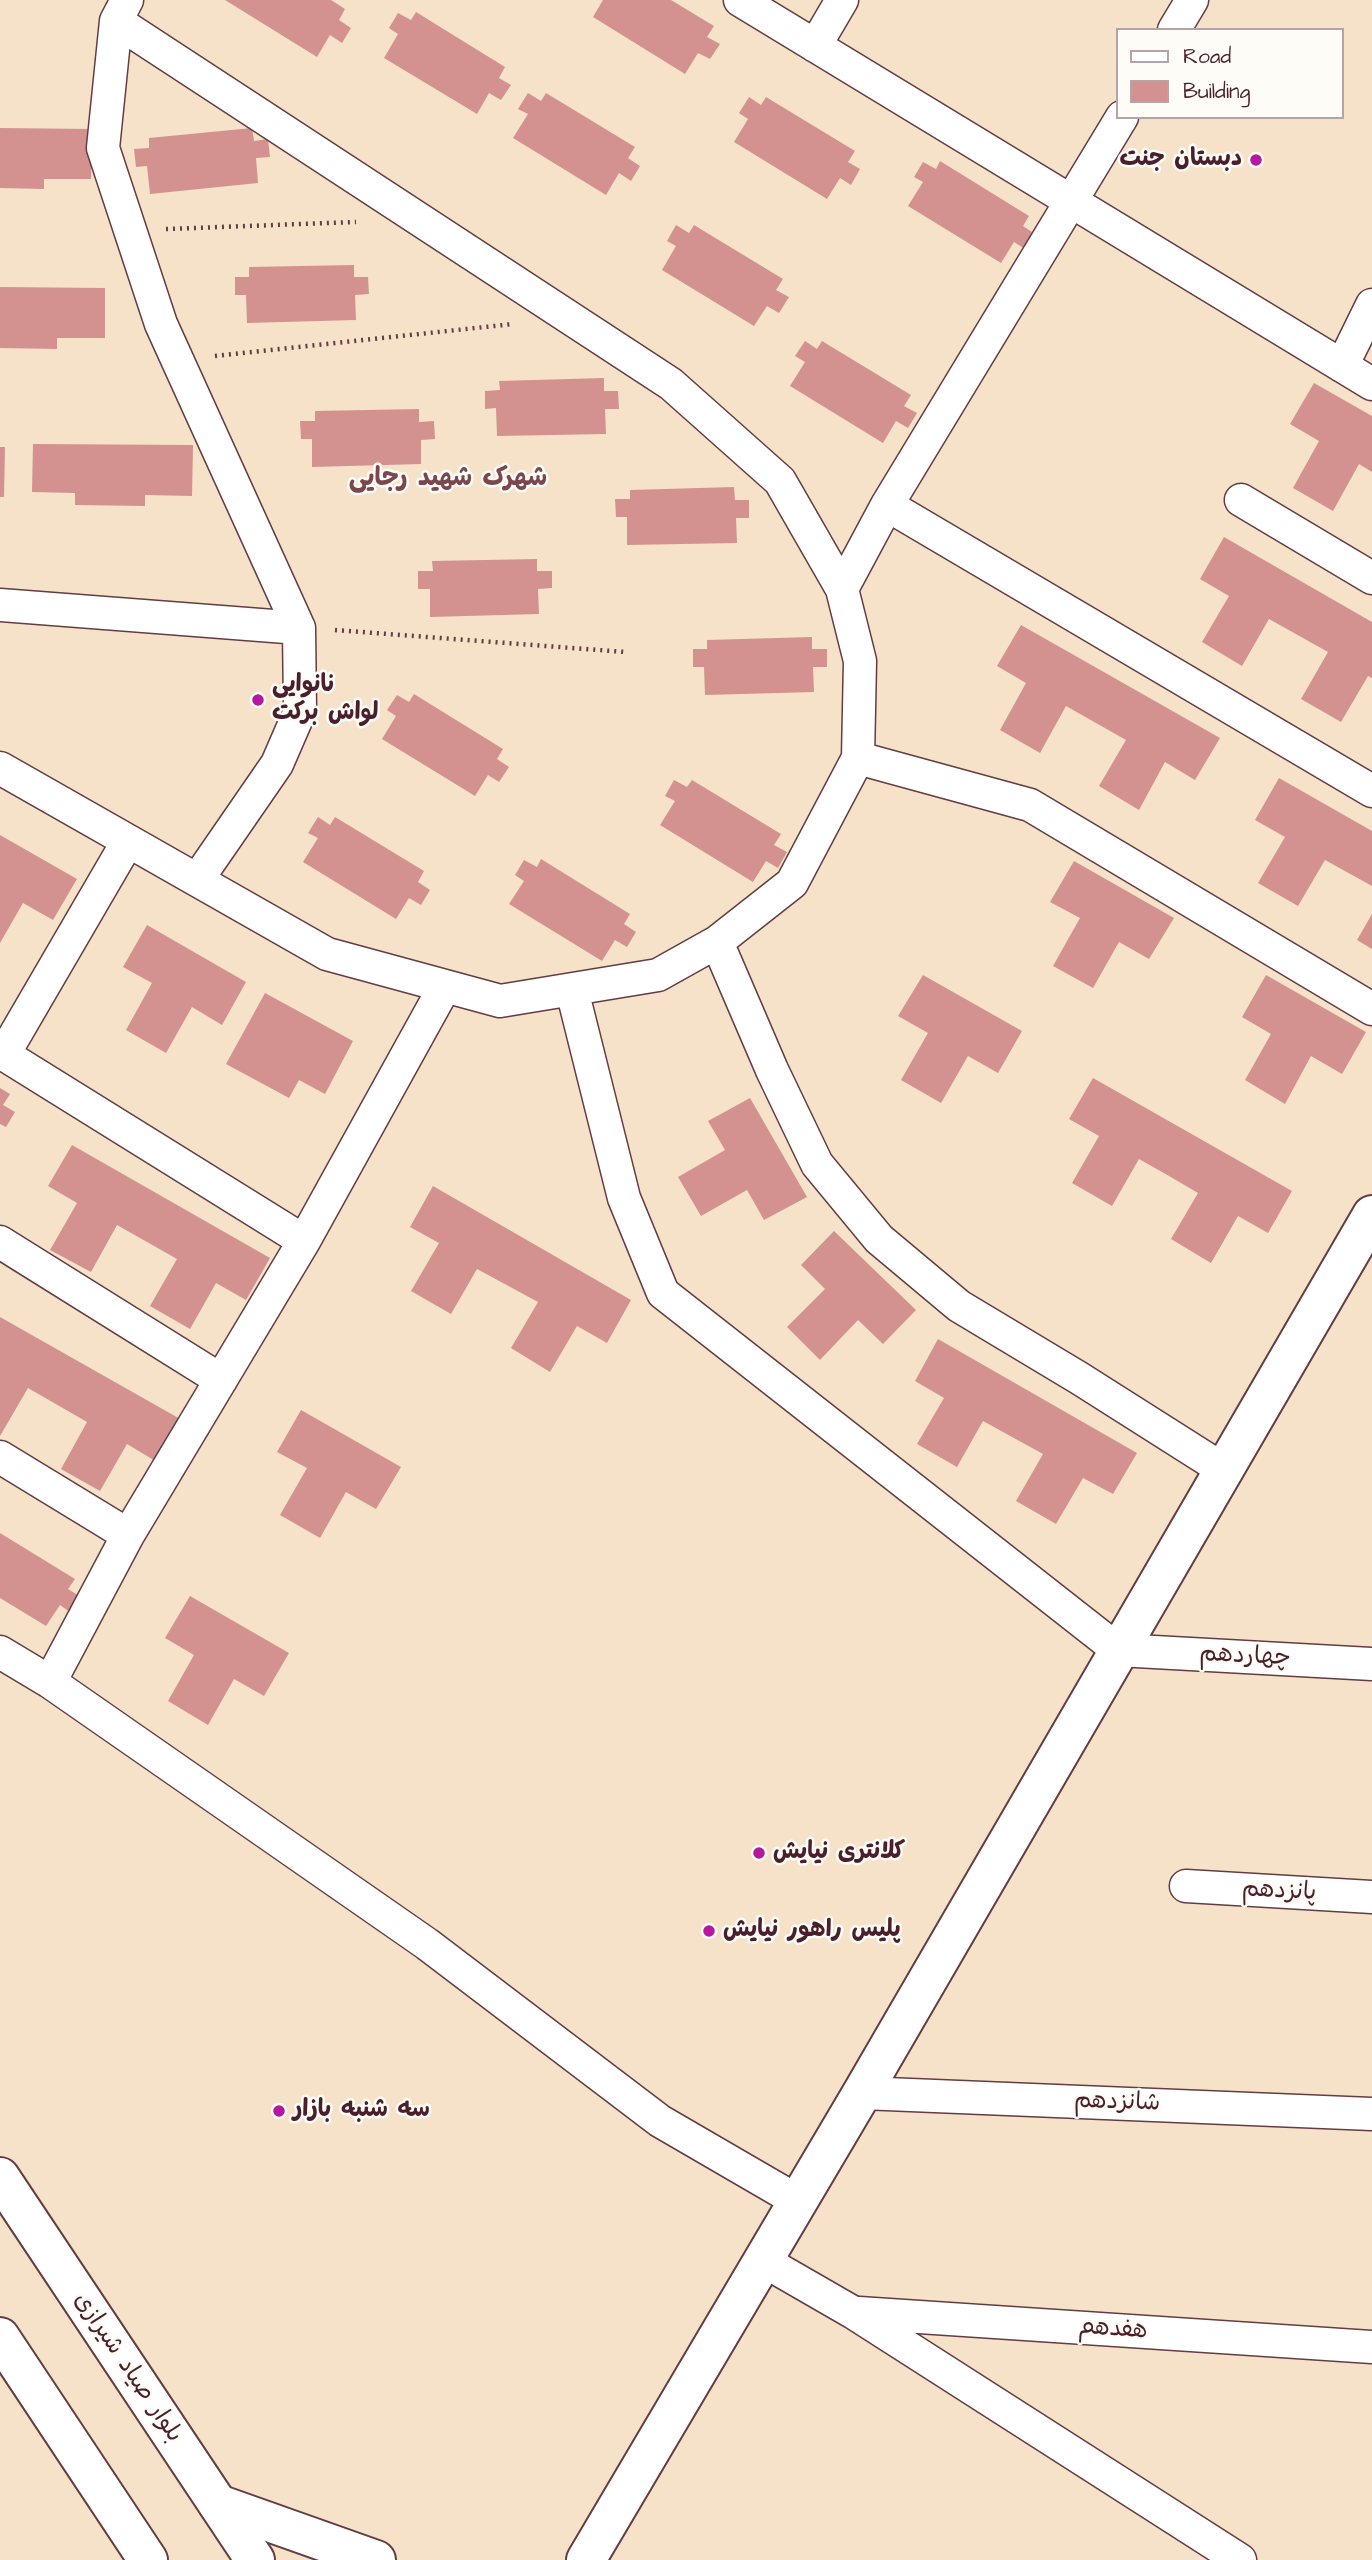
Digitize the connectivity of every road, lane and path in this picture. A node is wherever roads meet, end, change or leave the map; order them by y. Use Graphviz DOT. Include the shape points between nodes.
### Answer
graph roads {
  1 [pos="740,0"];
  2 [pos="842,0"];
  3 [pos="1192,0"];
  4 [pos="122,10"];
  5 [pos="1175,28"];
  6 [pos="815,46"];
  7 [pos="1121,119"];
  8 [pos="1071,203"];
  9 [pos="420,220"];
  10 [pos="130,231"];
  11 [pos="1372,305"];
  12 [pos="570,318"];
  13 [pos="176,360"];
  14 [pos="1342,366"];
  15 [pos="1372,384"];
  16 [pos="1241,500"];
  17 [pos="887,505"];
  18 [pos="1372,578"];
  19 [pos="842,589"];
  20 [pos="0,605"];
  21 [pos="299,628"];
  22 [pos="625,652"];
  23 [pos="858,758"];
  24 [pos="0,768"];
  25 [pos="1372,791"];
  26 [pos="128,841"];
  27 [pos="197,880"];
  28 [pos="717,942"];
  29 [pos="445,986"];
  30 [pos="572,990"];
  31 [pos="1372,1009"];
  32 [pos="2,1053"];
  33 [pos="1372,1215"];
  34 [pos="304,1241"];
  35 [pos="0,1242"];
  36 [pos="221,1380"];
  37 [pos="0,1457"];
  38 [pos="1224,1470"];
  39 [pos="128,1535"];
  40 [pos="1118,1650"];
  41 [pos="0,1653"];
  42 [pos="1372,1664"];
  43 [pos="50,1682"];
  44 [pos="1185,1886"];
  45 [pos="1372,1897"];
  46 [pos="862,2092"];
  47 [pos="1372,2114"];
  48 [pos="0,2177"];
  49 [pos="796,2200"];
  50 [pos="762,2260"];
  51 [pos="854,2313"];
  52 [pos="0,2337"];
  53 [pos="1372,2347"];
  54 [pos="218,2504"];
  55 [pos="148,2560"];
  56 [pos="255,2560"];
  57 [pos="376,2560"];
  58 [pos="586,2560"];
  59 [pos="1240,2560"];
  1 -- 6 [label="street"];
  2 -- 6 [label="street"];
  3 -- 5 [label="street"];
  4 -- 9 [label="street"];
  4 -- 10 [label="street" via="103,148"];
  6 -- 8 [label="street"];
  7 -- 8 [label="street"];
  8 -- 14 [label="street"];
  8 -- 17 [label="street"];
  9 -- 10 [label="path"];
  9 -- 12 [label="street"];
  10 -- 13 [label="street"];
  11 -- 14 [label="street"];
  12 -- 13 [label="path"];
  12 -- 19 [label="street" via="671,384 780,481"];
  13 -- 21 [label="street"];
  14 -- 15 [label="street"];
  16 -- 18 [label="street"];
  17 -- 19 [label="street"];
  17 -- 25 [label="street"];
  19 -- 23 [label="street" via="860,661"];
  20 -- 21 [label="street"];
  21 -- 22 [label="path"];
  21 -- 27 [label="street" via="300,711 277,764"];
  23 -- 28 [label="street" via="792,883"];
  23 -- 31 [label="street" via="1030,805"];
  24 -- 26 [label="street"];
  26 -- 27 [label="street"];
  26 -- 32 [label="street"];
  27 -- 29 [label="street" via="327,954"];
  28 -- 30 [label="street" via="658,975"];
  28 -- 38 [label="street" via="817,1164 878,1238 959,1307"];
  29 -- 30 [label="street" via="500,1001"];
  29 -- 34 [label="street"];
  30 -- 40 [label="street" via="624,1198 663,1293"];
  32 -- 34 [label="street"];
  33 -- 38 [label="street"];
  34 -- 36 [label="street"];
  35 -- 36 [label="street"];
  36 -- 39 [label="street"];
  37 -- 39 [label="street"];
  38 -- 40 [label="street"];
  39 -- 43 [label="street"];
  40 -- 42 [label="street, چهاردهم"];
  40 -- 46 [label="street"];
  41 -- 43 [label="street"];
  43 -- 49 [label="street" via="427,1944 660,2121"];
  44 -- 45 [label="street, پانزدهم"];
  46 -- 47 [label="street, شانزدهم"];
  46 -- 49 [label="street"];
  48 -- 54 [label="street, بلوار صیاد شیرازی"];
  49 -- 50 [label="street"];
  50 -- 51 [label="street"];
  50 -- 58 [label="street"];
  51 -- 53 [label="street, هفدهم"];
  51 -- 59 [label="street"];
  52 -- 55 [label="street"];
  54 -- 56 [label="street, بلوار صیاد شیرازی"];
  54 -- 57 [label="street"];
}
